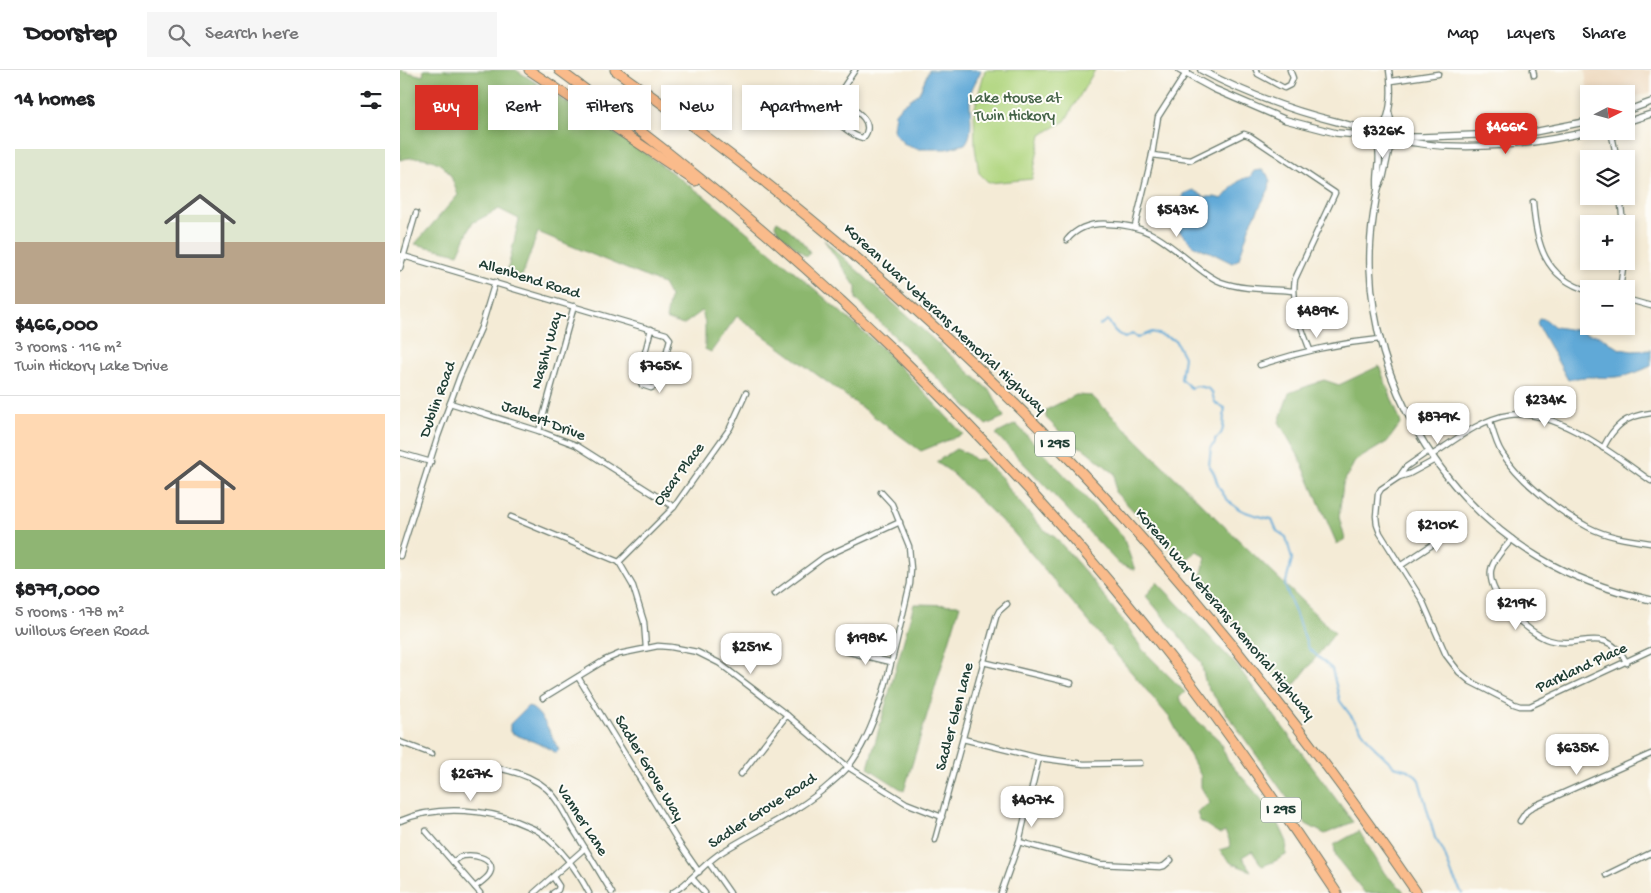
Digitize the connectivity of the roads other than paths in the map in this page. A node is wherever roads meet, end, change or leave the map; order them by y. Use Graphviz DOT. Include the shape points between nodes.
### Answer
graph roads {
  1 [pos="529,70"];
  2 [pos="559,70"];
  3 [pos="615,70"];
  4 [pos="855,70"];
  5 [pos="1179,70"];
  6 [pos="1201,70"];
  7 [pos="1256,70"];
  8 [pos="1290,70"];
  9 [pos="1388,70"];
  10 [pos="1186,72"];
  11 [pos="1438,74"];
  12 [pos="1390,81"];
  13 [pos="845,85"];
  14 [pos="836,98"];
  15 [pos="1651,102"];
  16 [pos="1635,108"];
  17 [pos="1389,112"];
  18 [pos="1651,114"];
  19 [pos="1635,119"];
  20 [pos="1385,123"];
  21 [pos="1580,123"];
  22 [pos="1392,124"];
  23 [pos="1375,129"];
  24 [pos="1399,134"];
  25 [pos="1580,134"];
  26 [pos="1373,139"];
  27 [pos="1398,142"];
  28 [pos="1378,147"];
  29 [pos="1389,148"];
  30 [pos="1152,155"];
  31 [pos="1378,188"];
  32 [pos="1532,202"];
  33 [pos="416,213"];
  34 [pos="746,218"];
  35 [pos="1135,226"];
  36 [pos="1067,240"];
  37 [pos="402,256"];
  38 [pos="400,268"];
  39 [pos="495,282"];
  40 [pos="1580,288"];
  41 [pos="1293,291"];
  42 [pos="1635,302"];
  43 [pos="574,306"];
  44 [pos="1651,306"];
  45 [pos="651,329"];
  46 [pos="1380,339"];
  47 [pos="1310,350"];
  48 [pos="1260,365"];
  49 [pos="746,393"];
  50 [pos="450,403"];
  51 [pos="1651,413"];
  52 [pos="1490,421"];
  53 [pos="539,431"];
  54 [pos="1603,448"];
  55 [pos="400,453"];
  56 [pos="1432,455"];
  57 [pos="431,462"];
  58 [pos="1399,477"];
  59 [pos="1651,481"];
  60 [pos="881,492"];
  61 [pos="674,507"];
  62 [pos="511,517"];
  63 [pos="900,522"];
  64 [pos="1457,524"];
  65 [pos="1512,539"];
  66 [pos="1651,543"];
  67 [pos="400,556"];
  68 [pos="619,562"];
  69 [pos="1400,566"];
  70 [pos="774,594"];
  71 [pos="1651,600"];
  72 [pos="1007,604"];
  73 [pos="646,648"];
  74 [pos="1651,650"];
  75 [pos="845,651"];
  76 [pos="890,662"];
  77 [pos="983,662"];
  78 [pos="1627,662"];
  79 [pos="578,677"];
  80 [pos="1071,683"];
  81 [pos="543,698"];
  82 [pos="787,715"];
  83 [pos="963,739"];
  84 [pos="400,742"];
  85 [pos="432,754"];
  86 [pos="1651,754"];
  87 [pos="1039,758"];
  88 [pos="1140,763"];
  89 [pos="459,764"];
  90 [pos="848,767"];
  91 [pos="741,774"];
  92 [pos="942,817"];
  93 [pos="400,821"];
  94 [pos="1520,821"];
  95 [pos="426,831"];
  96 [pos="935,840"];
  97 [pos="1019,842"];
  98 [pos="585,848"];
  99 [pos="1651,853"];
  100 [pos="1171,860"];
  101 [pos="1315,860"];
  102 [pos="453,862"];
  103 [pos="570,862"];
  104 [pos="709,863"];
  105 [pos="699,872"];
  106 [pos="1606,875"];
  107 [pos="553,877"];
  108 [pos="692,878"];
  109 [pos="475,887"];
  110 [pos="480,893"];
  111 [pos="534,893"];
  112 [pos="553,893"];
  113 [pos="588,893"];
  114 [pos="612,893"];
  115 [pos="672,893"];
  116 [pos="705,893"];
  117 [pos="730,893"];
  118 [pos="1001,893"];
  119 [pos="1329,893"];
  120 [pos="1337,893"];
  121 [pos="1416,893"];
  1 -- 34 [label="highway"];
  2 -- 34 [label="highway" via="668,152"];
  3 -- 121 [label="highway, Korean War Veterans Memorial Highway / I 295" via="705,135 827,233 944,337 1047,436 1208,615 1323,760"];
  4 -- 13 [label="street"];
  5 -- 10 [label="street"];
  6 -- 23 [label="street" via="1290,108 1349,126"];
  7 -- 8 [label="street" via="1284,88 1293,78"];
  9 -- 12 [label="street"];
  10 -- 26 [label="street" via="1221,92 1286,120"];
  10 -- 30 [label="street" via="1158,117"];
  11 -- 12 [label="street"];
  12 -- 17 [label="street"];
  14 -- 14 [label="street" via="869,124 863,138 856,137 831,116 829,110"];
  15 -- 16 [label="street"];
  17 -- 20 [label="street"];
  17 -- 22 [label="street"];
  18 -- 19 [label="street"];
  20 -- 22 [label="street"];
  20 -- 23 [label="street"];
  21 -- 24 [label="street" via="1517,134 1422,137"];
  22 -- 24 [label="street"];
  23 -- 26 [label="street"];
  24 -- 27 [label="street"];
  25 -- 27 [label="street" via="1505,145 1446,146"];
  26 -- 28 [label="street"];
  27 -- 29 [label="street"];
  28 -- 29 [label="street"];
  28 -- 31 [label="street"];
  29 -- 31 [label="street"];
  30 -- 35 [label="street"];
  30 -- 41 [label="street" via="1191,160 1244,134 1335,193 1295,279"];
  31 -- 46 [label="street" via="1370,265"];
  32 -- 40 [label="street" via="1538,241 1546,260"];
  33 -- 37 [label="street"];
  34 -- 101 [label="highway, I 295" via="905,362 1060,525 1186,678"];
  35 -- 36 [label="street" via="1096,224 1079,229"];
  35 -- 41 [label="street" via="1166,242 1220,282"];
  37 -- 38 [label="street"];
  37 -- 39 [label="street, Allenbend Road"];
  39 -- 43 [label="street, Allenbend Road"];
  39 -- 50 [label="street, Dublin Road" via="481,328"];
  41 -- 47 [label="street"];
  42 -- 44 [label="street"];
  43 -- 45 [label="street, Allenbend Road"];
  43 -- 53 [label="street, Nashly Way"];
  45 -- 45 [label="street, Allenbend Road" via="639,376 642,385 651,388 658,385 670,339 666,334"];
  46 -- 47 [label="street"];
  46 -- 56 [label="street" via="1399,396"];
  47 -- 48 [label="street"];
  49 -- 61 [label="street, Oscar Place" via="730,428"];
  50 -- 53 [label="street, Jalbert Drive"];
  50 -- 57 [label="street, Dublin Road"];
  51 -- 54 [label="street" via="1637,415 1616,426"];
  52 -- 54 [label="street" via="1508,415 1542,417 1556,421"];
  52 -- 56 [label="street"];
  52 -- 66 [label="street" via="1501,452 1542,496 1589,528"];
  53 -- 61 [label="street, Jalbert Drive" via="576,444"];
  54 -- 59 [label="street"];
  55 -- 57 [label="street"];
  56 -- 58 [label="street, Parkland Place" via="1409,474"];
  56 -- 58 [label="street, Parkland Place" via="1406,467"];
  56 -- 65 [label="street" via="1471,504"];
  57 -- 67 [label="street, Dublin Road"];
  58 -- 69 [label="street, Parkland Place" via="1378,494 1376,516 1380,533"];
  60 -- 63 [label="street, Sadler Grove Road" via="892,504"];
  61 -- 68 [label="street, Oscar Place"];
  62 -- 68 [label="street"];
  63 -- 70 [label="street" via="824,557"];
  63 -- 76 [label="street, Sadler Grove Road" via="909,546 910,584"];
  64 -- 69 [label="street" via="1450,533"];
  65 -- 71 [label="street" via="1539,558 1581,579"];
  65 -- 78 [label="street" via="1494,563 1491,575 1501,599 1515,617 1536,634 1551,640 1565,643 1594,639 1609,643 1621,652"];
  68 -- 73 [label="street" via="633,586 644,622"];
  69 -- 78 [label="street, Parkland Place" via="1422,600 1446,655 1459,672 1471,682 1514,704 1525,707 1536,704"];
  72 -- 77 [label="street, Sadler Glen Lane" via="996,617"];
  73 -- 79 [label="street" via="619,654"];
  73 -- 82 [label="street" via="671,647 708,657"];
  74 -- 78 [label="street, Parkland Place"];
  75 -- 76 [label="street"];
  76 -- 90 [label="street, Sadler Grove Road" via="878,707"];
  77 -- 80 [label="street"];
  77 -- 83 [label="street, Sadler Glen Lane"];
  79 -- 81 [label="street"];
  79 -- 105 [label="street, Sadler Grove Way"];
  82 -- 90 [label="street"];
  82 -- 91 [label="street"];
  83 -- 87 [label="street"];
  83 -- 92 [label="street, Sadler Glen Lane"];
  84 -- 85 [label="street"];
  86 -- 94 [label="street" via="1534,806"];
  87 -- 88 [label="street" via="1084,764"];
  87 -- 97 [label="street"];
  89 -- 98 [label="street, Vanner Lane" via="500,769 538,783 553,796"];
  90 -- 92 [label="street" via="906,803"];
  90 -- 104 [label="street, Sadler Grove Road" via="808,802"];
  92 -- 96 [label="street, Sadler Glen Lane"];
  93 -- 103 [label="street" via="440,812 496,814 540,832"];
  95 -- 102 [label="street"];
  97 -- 100 [label="street" via="1100,864 1160,867"];
  97 -- 118 [label="street"];
  98 -- 103 [label="street"];
  98 -- 114 [label="street, Vanner Lane"];
  99 -- 106 [label="street"];
  101 -- 119 [label="highway"];
  101 -- 120 [label="highway, I 295"];
  102 -- 109 [label="street"];
  102 -- 109 [label="street" via="461,857 475,856 489,863 489,875"];
  103 -- 107 [label="street"];
  103 -- 113 [label="street"];
  104 -- 105 [label="street, Sadler Grove Road"];
  104 -- 117 [label="street"];
  105 -- 108 [label="street, Sadler Grove Road"];
  107 -- 111 [label="street"];
  107 -- 112 [label="street" via="559,886"];
  108 -- 115 [label="street, Sadler Grove Road"];
  108 -- 116 [label="street"];
  109 -- 110 [label="street"];
}
